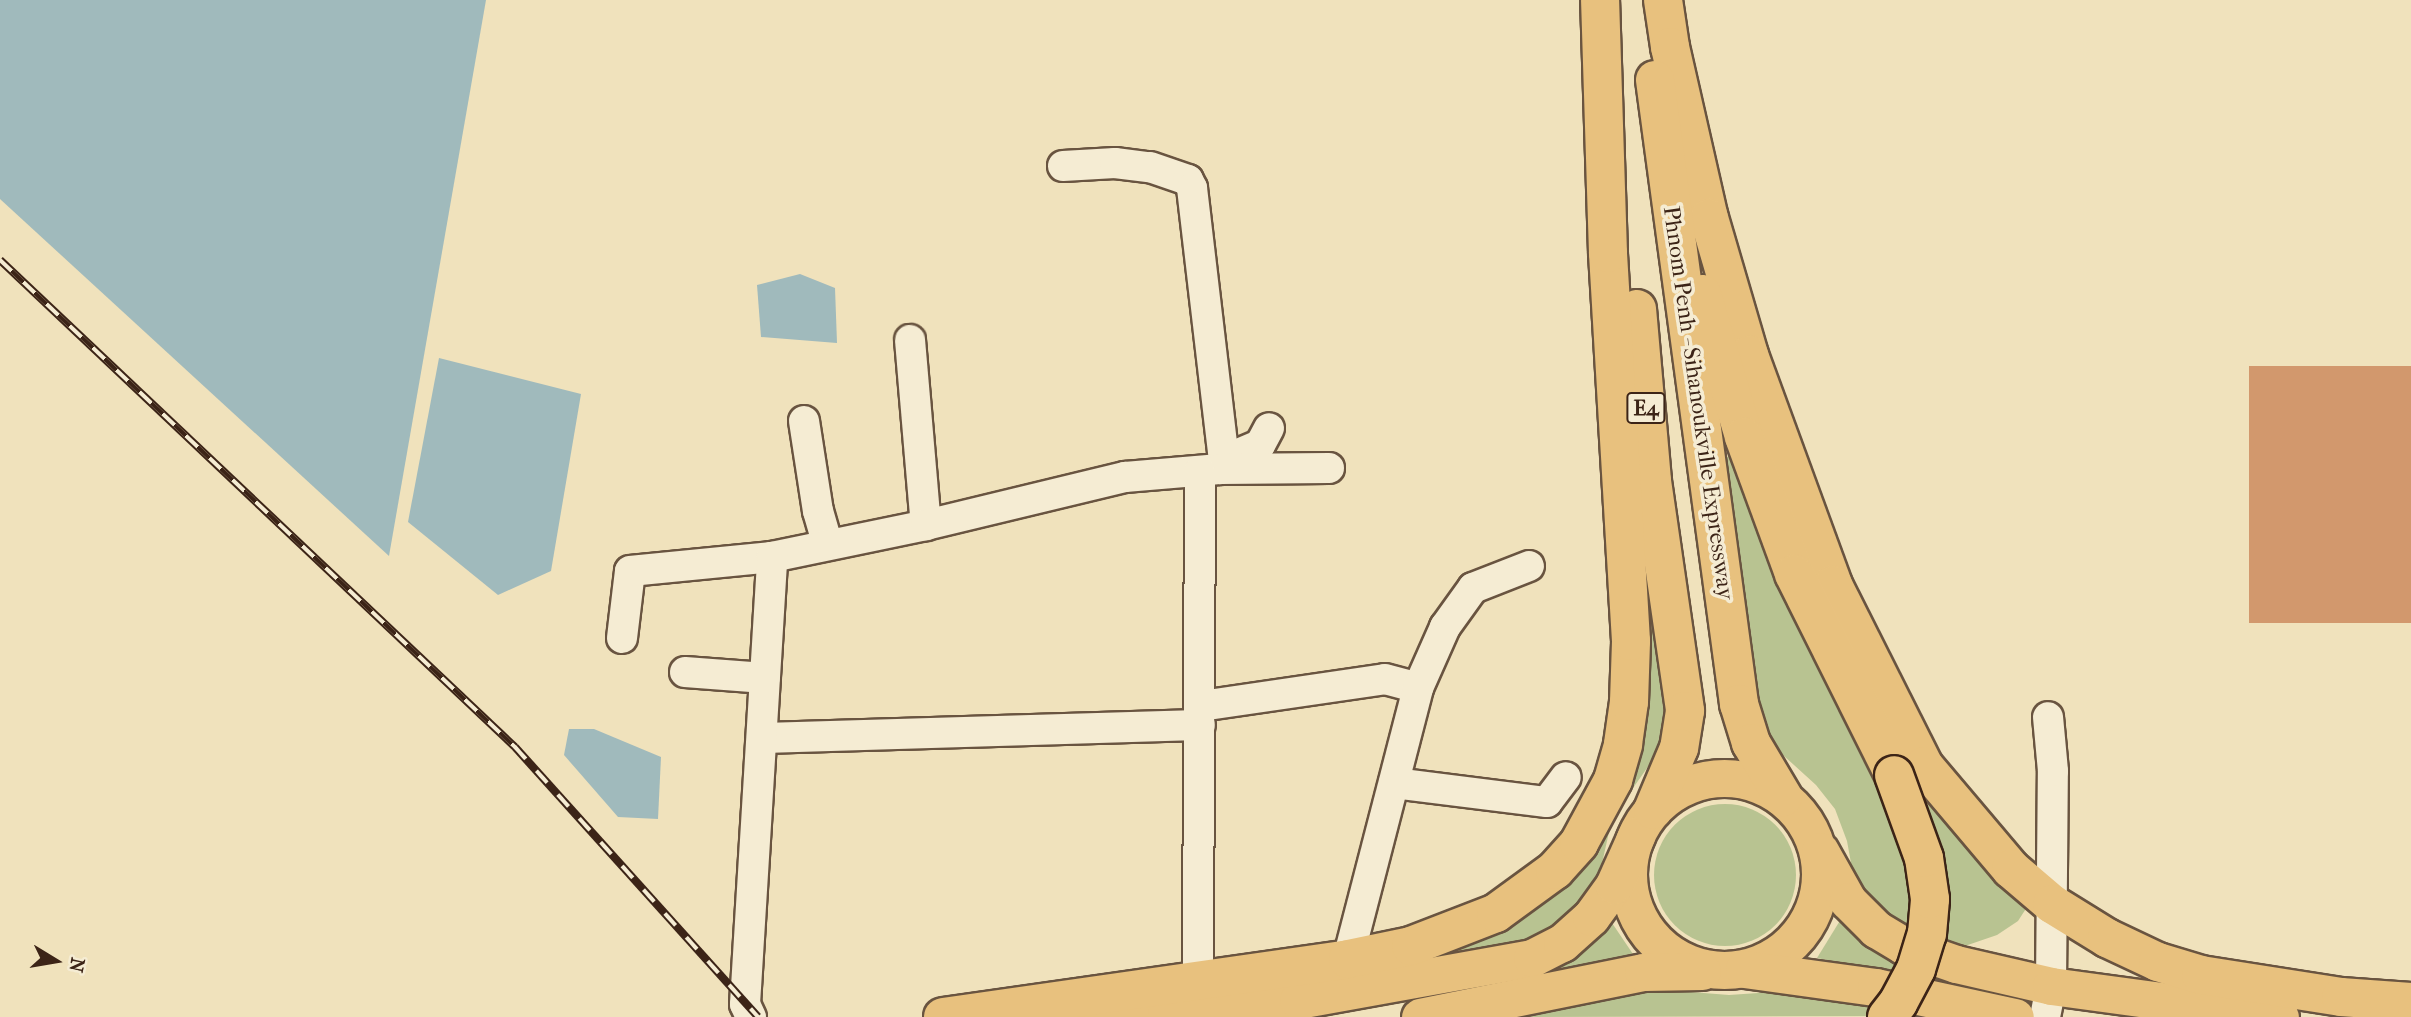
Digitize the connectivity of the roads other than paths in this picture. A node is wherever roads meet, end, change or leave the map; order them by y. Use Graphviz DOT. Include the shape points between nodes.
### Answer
graph roads {
  1 [pos="1600,0"];
  2 [pos="1609,0"];
  3 [pos="1647,0"];
  4 [pos="1663,0"];
  5 [pos="1651,51"];
  6 [pos="1063,166"];
  7 [pos="910,340"];
  8 [pos="804,421"];
  9 [pos="1269,428"];
  10 [pos="1214,467"];
  11 [pos="1329,468"];
  12 [pos="926,525"];
  13 [pos="827,543"];
  14 [pos="772,557"];
  15 [pos="1529,566"];
  16 [pos="622,638"];
  17 [pos="685,672"];
  18 [pos="765,678"];
  19 [pos="1418,688"];
  20 [pos="1201,715"];
  21 [pos="2048,717"];
  22 [pos="762,738"];
  23 [pos="1566,777"];
  24 [pos="1394,783"];
  25 [pos="1783,797"];
  26 [pos="1645,823"];
  27 [pos="1816,842"];
  28 [pos="2052,904"];
  29 [pos="1348,959"];
  30 [pos="1728,970"];
  31 [pos="1198,981"];
  32 [pos="2048,1001"];
  33 [pos="2411,1002"];
  34 [pos="751,1017"];
  35 [pos="943,1017"];
  36 [pos="1093,1017"];
  37 [pos="1420,1017"];
  38 [pos="1887,1017"];
  39 [pos="2015,1017"];
  40 [pos="2280,1017"];
  1 -- 29 [label="highway" via="1608,253 1631,641 1623,744 1613,780 1579,843 1529,892 1464,928 1411,946"];
  2 -- 26 [label="highway, Phnom Penh - Sihanoukville Expressway / E4" via="1652,481 1685,711 1679,748"];
  3 -- 5 [label="highway, Phnom Penh - Sihanoukville Expressway / E4"];
  4 -- 28 [label="highway" via="1709,219 1749,355 1832,585 1924,766 2011,869"];
  5 -- 25 [label="highway, Phnom Penh - Sihanoukville Expressway / E4" via="1739,704 1751,743"];
  5 -- 38 [label="highway, bridge" via="1698,279 1744,437 1794,574 1894,775 1924,858 1930,899 1927,934 1916,969"];
  6 -- 10 [label="street" via="1115,163 1150,167 1188,180"];
  7 -- 12 [label="street"];
  8 -- 13 [label="street"];
  9 -- 10 [label="street" via="1260,445"];
  10 -- 11 [label="street"];
  10 -- 12 [label="street" via="1125,477"];
  10 -- 20 [label="street"];
  12 -- 13 [label="street"];
  13 -- 14 [label="street"];
  14 -- 16 [label="street" via="630,571"];
  14 -- 18 [label="street"];
  15 -- 19 [label="street" via="1473,588 1446,628"];
  17 -- 18 [label="street"];
  18 -- 22 [label="street"];
  19 -- 20 [label="street" via="1385,679"];
  19 -- 24 [label="street"];
  20 -- 22 [label="street"];
  20 -- 31 [label="street"];
  21 -- 28 [label="street" via="2053,771"];
  22 -- 34 [label="street" via="745,1004"];
  23 -- 24 [label="street" via="1547,802"];
  24 -- 29 [label="street"];
  25 -- 26 [label="main road, E4" via="1758,783 1730,777 1701,780 1675,791"];
  25 -- 27 [label="main road, E4"];
  26 -- 30 [label="main road, E4" via="1629,864 1630,894 1641,922 1660,946 1684,962"];
  26 -- 36 [label="main road" via="1614,885 1591,917 1562,943 1532,957 1298,1000"];
  27 -- 30 [label="main road, E4" via="1821,875 1815,907 1799,936 1773,958"];
  27 -- 32 [label="main road" via="1848,901 1876,929 1895,941"];
  28 -- 32 [label="street"];
  28 -- 33 [label="highway" via="2107,938 2158,962 2201,975 2341,997"];
  29 -- 31 [label="highway"];
  30 -- 37 [label="main road" via="1643,972"];
  30 -- 39 [label="main road" via="1876,987"];
  31 -- 35 [label="highway"];
  32 -- 40 [label="main road"];
}
